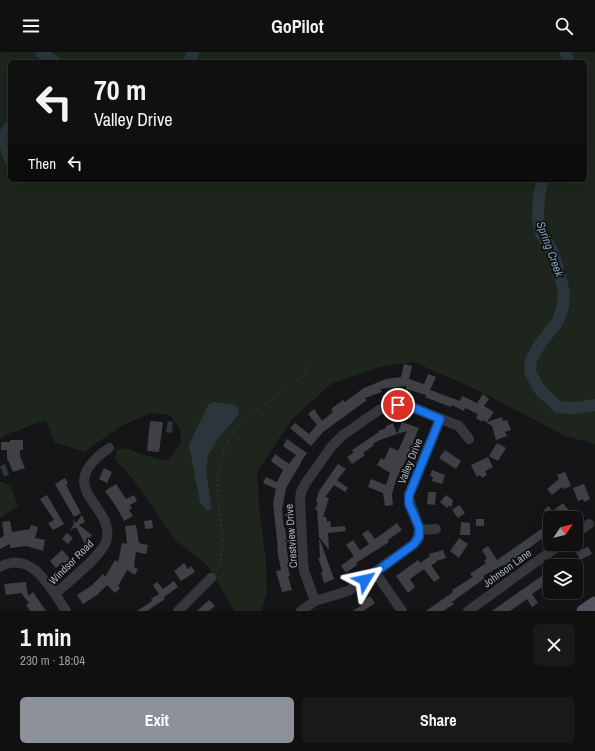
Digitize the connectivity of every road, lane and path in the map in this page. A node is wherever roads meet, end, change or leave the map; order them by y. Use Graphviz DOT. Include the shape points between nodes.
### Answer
graph roads {
  1 [pos="306,363"];
  2 [pos="440,419"];
  3 [pos="469,439"];
  4 [pos="109,448"];
  5 [pos="589,524"];
  6 [pos="583,528"];
  7 [pos="436,529"];
  8 [pos="419,530"];
  9 [pos="551,551"];
  10 [pos="0,567"];
  11 [pos="374,572"];
  12 [pos="211,578"];
  13 [pos="54,594"];
  14 [pos="315,601"];
  15 [pos="595,603"];
  16 [pos="66,611"];
  17 [pos="178,611"];
  18 [pos="301,611"];
  19 [pos="402,611"];
  20 [pos="468,611"];
  21 [pos="583,611"];
  1 -- 12 [label="path" via="306,373 245,417 234,430 223,452 218,481 222,559"];
  2 -- 3 [label="street, Crestview Drive" via="459,426"];
  2 -- 8 [label="street, Valley Drive" via="409,495 409,504"];
  2 -- 14 [label="street, Crestview Drive" via="407,405 388,406 379,410 336,441 305,484 300,499 303,561"];
  4 -- 13 [label="street, Windsor Road" via="91,462 85,475 86,492 107,528 106,542 100,552"];
  5 -- 6 [label="street"];
  7 -- 8 [label="street"];
  8 -- 11 [label="street" via="419,537 414,544"];
  9 -- 20 [label="street, Johnson Lane"];
  10 -- 13 [label="street" via="13,562 27,565 40,575"];
  11 -- 14 [label="street" via="348,591"];
  11 -- 19 [label="street"];
  12 -- 17 [label="street"];
  13 -- 16 [label="street, Windsor Road"];
  14 -- 18 [label="street"];
  15 -- 21 [label="main road"];
}
